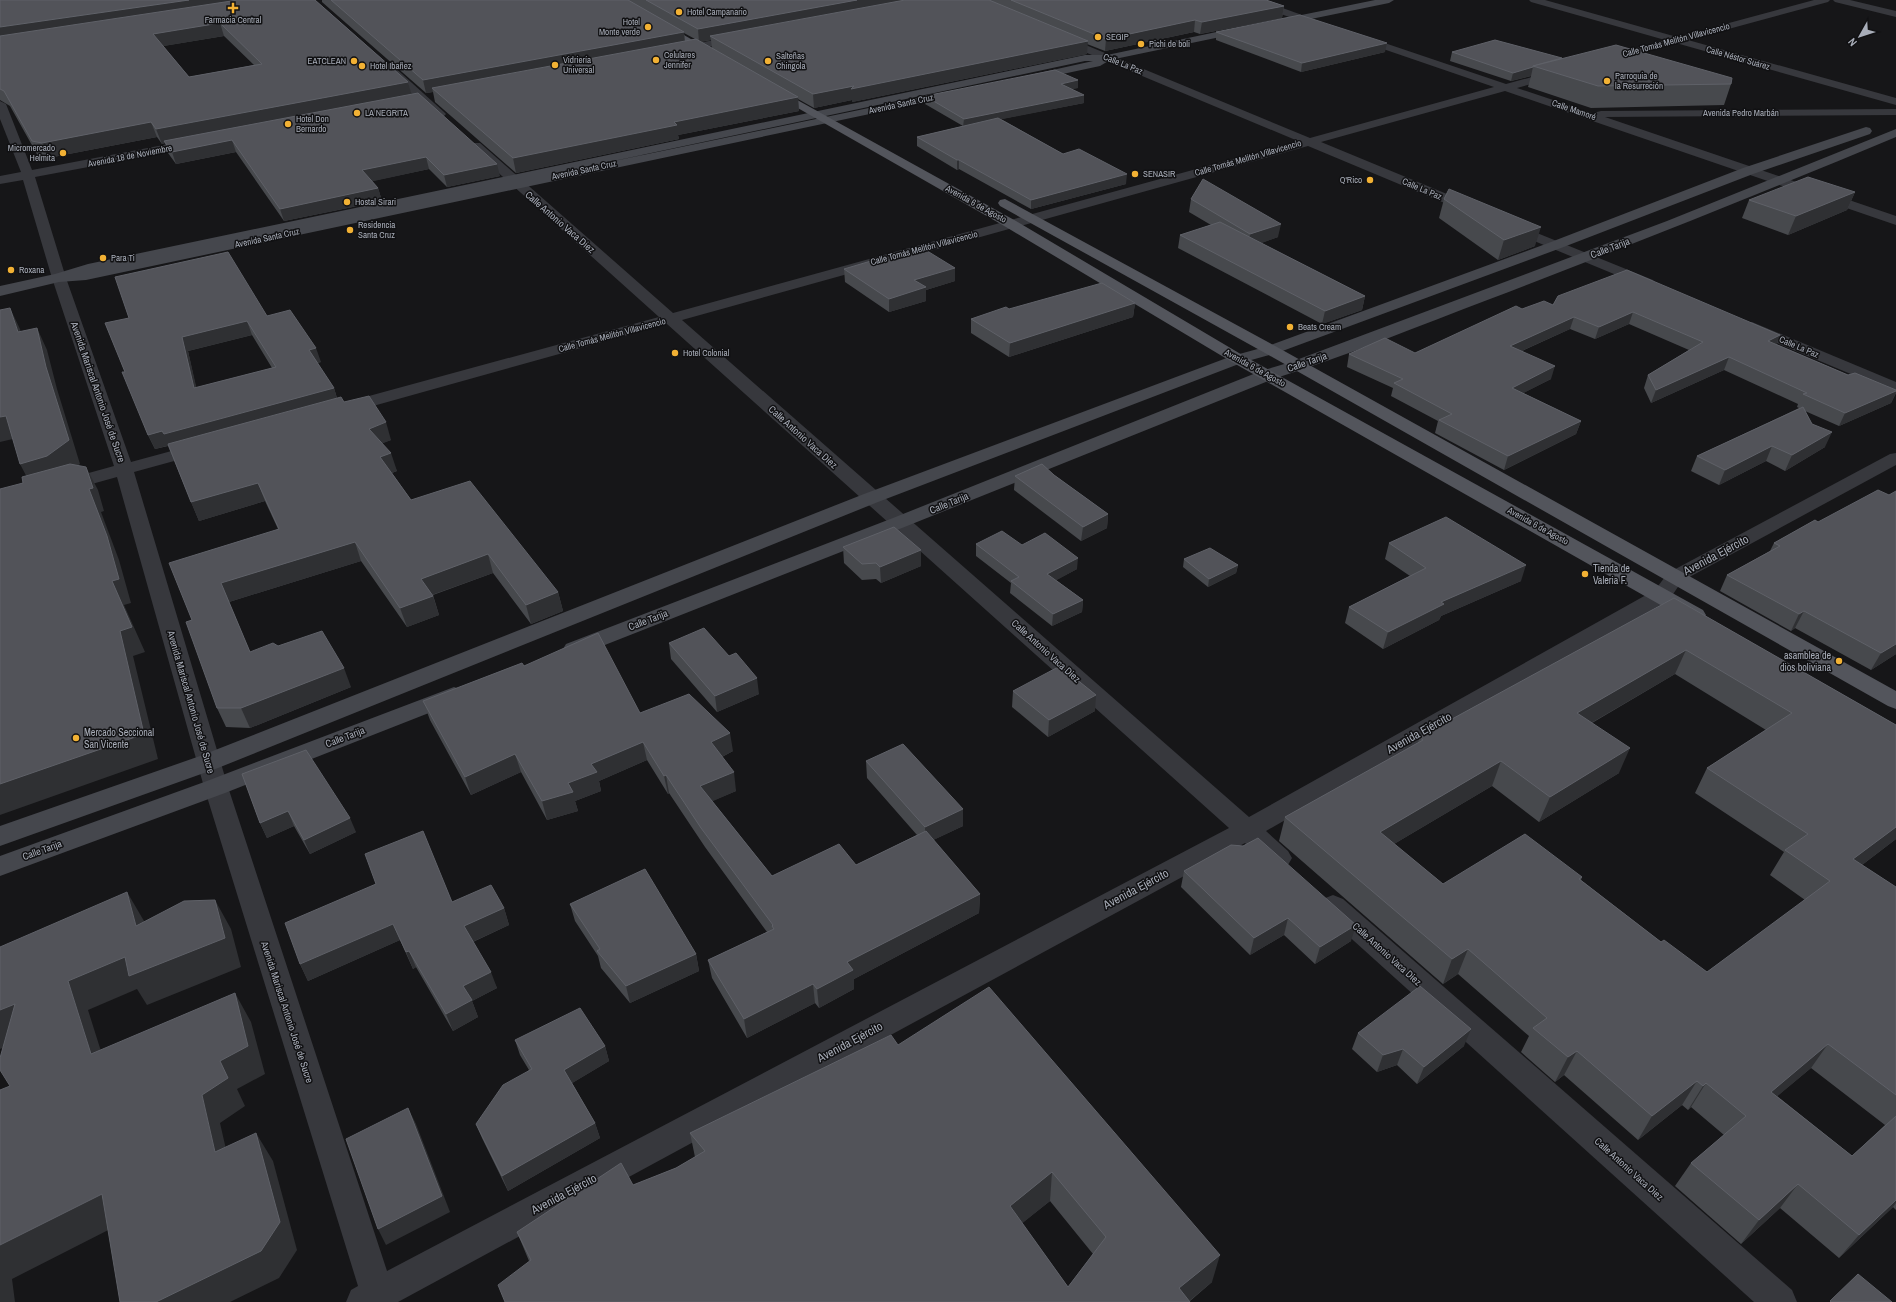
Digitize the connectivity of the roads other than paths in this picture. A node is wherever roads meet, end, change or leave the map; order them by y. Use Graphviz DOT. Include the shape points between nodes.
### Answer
graph roads {
  1 [pos="617,0"];
  2 [pos="640,0"];
  3 [pos="1251,0"];
  4 [pos="1389,0"];
  5 [pos="1534,0"];
  6 [pos="1825,0"];
  7 [pos="1838,0"];
  8 [pos="1896,14"];
  9 [pos="1300,18"];
  10 [pos="1269,24"];
  11 [pos="1254,27"];
  12 [pos="1330,28"];
  13 [pos="752,33"];
  14 [pos="1050,33"];
  15 [pos="1344,33"];
  16 [pos="1675,40"];
  17 [pos="703,42"];
  18 [pos="667,49"];
  19 [pos="376,57"];
  20 [pos="1107,58"];
  21 [pos="733,59"];
  22 [pos="1598,61"];
  23 [pos="1568,70"];
  24 [pos="763,76"];
  25 [pos="1507,87"];
  26 [pos="434,93"];
  27 [pos="420,96"];
  28 [pos="405,99"];
  29 [pos="1896,102"];
  30 [pos="0,104"];
  31 [pos="1896,112"];
  32 [pos="1586,114"];
  33 [pos="831,115"];
  34 [pos="447,120"];
  35 [pos="1896,120"];
  36 [pos="1896,133"];
  37 [pos="202,138"];
  38 [pos="470,141"];
  39 [pos="1309,141"];
  40 [pos="27,171"];
  41 [pos="1748,171"];
  42 [pos="0,172"];
  43 [pos="0,180"];
  44 [pos="514,181"];
  45 [pos="1780,181"];
  46 [pos="1484,214"];
  47 [pos="1032,218"];
  48 [pos="1498,221"];
  49 [pos="1896,221"];
  50 [pos="1011,224"];
  51 [pos="1556,245"];
  52 [pos="1587,257"];
  53 [pos="59,278"];
  54 [pos="1661,288"];
  55 [pos="0,291"];
  56 [pos="670,318"];
  57 [pos="1742,323"];
  58 [pos="1270,350"];
  59 [pos="1238,359"];
  60 [pos="1297,366"];
  61 [pos="1267,375"];
  62 [pos="1896,388"];
  63 [pos="332,412"];
  64 [pos="216,444"];
  65 [pos="1896,458"];
  66 [pos="124,469"];
  67 [pos="51,489"];
  68 [pos="871,498"];
  69 [pos="900,522"];
  70 [pos="1668,586"];
  71 [pos="1710,624"];
  72 [pos="558,655"];
  73 [pos="469,689"];
  74 [pos="1896,701"];
  75 [pos="208,762"];
  76 [pos="216,787"];
  77 [pos="1247,830"];
  78 [pos="0,836"];
  79 [pos="0,866"];
  80 [pos="1295,872"];
  81 [pos="1319,894"];
  82 [pos="373,1299"];
  83 [pos="1780,1302"];
  1 -- 17 [label="main road"];
  2 -- 17 [label="main road"];
  3 -- 9 [label="street"];
  4 -- 9 [label="street"];
  5 -- 16 [label="street, Calle Néstor Suárez"];
  6 -- 16 [label="street, Calle Tomás Melitón Villavicencio"];
  7 -- 8 [label="street"];
  9 -- 10 [label="street"];
  9 -- 12 [label="street"];
  11 -- 20 [label="street, Avenida Santa Cruz"];
  13 -- 17 [label="street"];
  14 -- 20 [label="street, Calle La Paz"];
  15 -- 25 [label="street, Calle Mamoré"];
  16 -- 22 [label="street, Calle Tomás Melitón Villavicencio"];
  16 -- 29 [label="street, Calle Néstor Suárez"];
  17 -- 18 [label="street"];
  17 -- 21 [label="main road"];
  19 -- 27 [label="street"];
  20 -- 33 [label="street, Avenida Santa Cruz" via="1096,64"];
  20 -- 39 [label="street, Calle La Paz"];
  23 -- 25 [label="street, Calle Tomás Melitón Villavicencio"];
  24 -- 33 [label="main road, Avenida 6 de Agosto"];
  25 -- 32 [label="street, Calle Mamoré"];
  25 -- 39 [label="street, Calle Tomás Melitón Villavicencio"];
  26 -- 27 [label="street"];
  27 -- 28 [label="street"];
  27 -- 34 [label="street"];
  30 -- 40 [label="street, Avenida Mariscal Antonio José de Sucre"];
  31 -- 32 [label="street, Avenida Pedro Marbán"];
  32 -- 41 [label="street, Calle Mamoré"];
  33 -- 44 [label="street, Avenida Santa Cruz"];
  33 -- 47 [label="main road, Avenida 6 de Agosto"];
  33 -- 50 [label="main road, Avenida 6 de Agosto"];
  35 -- 41 [label="street"];
  36 -- 45 [label="street, Calle Tarija"];
  37 -- 40 [label="street, Avenida 18 de Noviembre"];
  38 -- 44 [label="street, Calle Antonio Vaca Diez"];
  39 -- 46 [label="street, Calle La Paz"];
  39 -- 47 [label="street, Calle Tomás Melitón Villavicencio"];
  40 -- 42 [label="street, Avenida 18 de Noviembre"];
  40 -- 43 [label="street, Avenida 18 de Noviembre"];
  40 -- 53 [label="street, Avenida Mariscal Antonio José de Sucre"];
  41 -- 45 [label="street, Calle Mamoré"];
  41 -- 51 [label="street"];
  44 -- 53 [label="street, Avenida Santa Cruz" via="86,276"];
  44 -- 56 [label="street, Calle Antonio Vaca Diez"];
  45 -- 49 [label="street, Calle Mamoré"];
  45 -- 52 [label="street, Calle Tarija"];
  47 -- 50 [label="street, Calle Tomás Melitón Villavicencio"];
  47 -- 58 [label="main road, Avenida 6 de Agosto"];
  48 -- 51 [label="street"];
  50 -- 56 [label="street, Calle Tomás Melitón Villavicencio"];
  50 -- 59 [label="main road, Avenida 6 de Agosto"];
  51 -- 52 [label="street"];
  51 -- 58 [label="street"];
  52 -- 54 [label="street"];
  52 -- 60 [label="street, Calle Tarija"];
  53 -- 55 [label="street, Avenida Santa Cruz"];
  53 -- 66 [label="street, Avenida Mariscal Antonio José de Sucre"];
  56 -- 63 [label="street, Calle Tomás Melitón Villavicencio"];
  56 -- 68 [label="street, Calle Antonio Vaca Diez"];
  57 -- 62 [label="street, Calle La Paz"];
  58 -- 59 [label="street"];
  58 -- 60 [label="main road, Avenida 6 de Agosto"];
  59 -- 61 [label="main road, Avenida 6 de Agosto"];
  59 -- 68 [label="street"];
  60 -- 61 [label="street, Calle Tarija"];
  60 -- 70 [label="main road, Avenida 6 de Agosto"];
  61 -- 69 [label="street, Calle Tarija"];
  61 -- 70 [label="main road, Avenida 6 de Agosto"];
  64 -- 66 [label="street"];
  65 -- 70 [label="street, Avenida Ejército"];
  66 -- 67 [label="street"];
  66 -- 75 [label="street, Avenida Mariscal Antonio José de Sucre"];
  68 -- 69 [label="street, Calle Antonio Vaca Diez"];
  68 -- 75 [label="street"];
  69 -- 72 [label="street, Calle Tarija"];
  69 -- 77 [label="street, Calle Antonio Vaca Diez"];
  70 -- 71 [label="main road, Avenida 6 de Agosto"];
  70 -- 74 [label="main road, Avenida 6 de Agosto"];
  70 -- 77 [label="street, Avenida Ejército"];
  73 -- 76 [label="street, Calle Tarija"];
  75 -- 76 [label="street, Avenida Mariscal Antonio José de Sucre"];
  75 -- 78 [label="street"];
  76 -- 79 [label="street, Calle Tarija"];
  76 -- 82 [label="street, Avenida Mariscal Antonio José de Sucre"];
  77 -- 80 [label="street, Calle Antonio Vaca Diez"];
  77 -- 82 [label="street, Avenida Ejército"];
  81 -- 83 [label="street, Calle Antonio Vaca Diez"];
}
